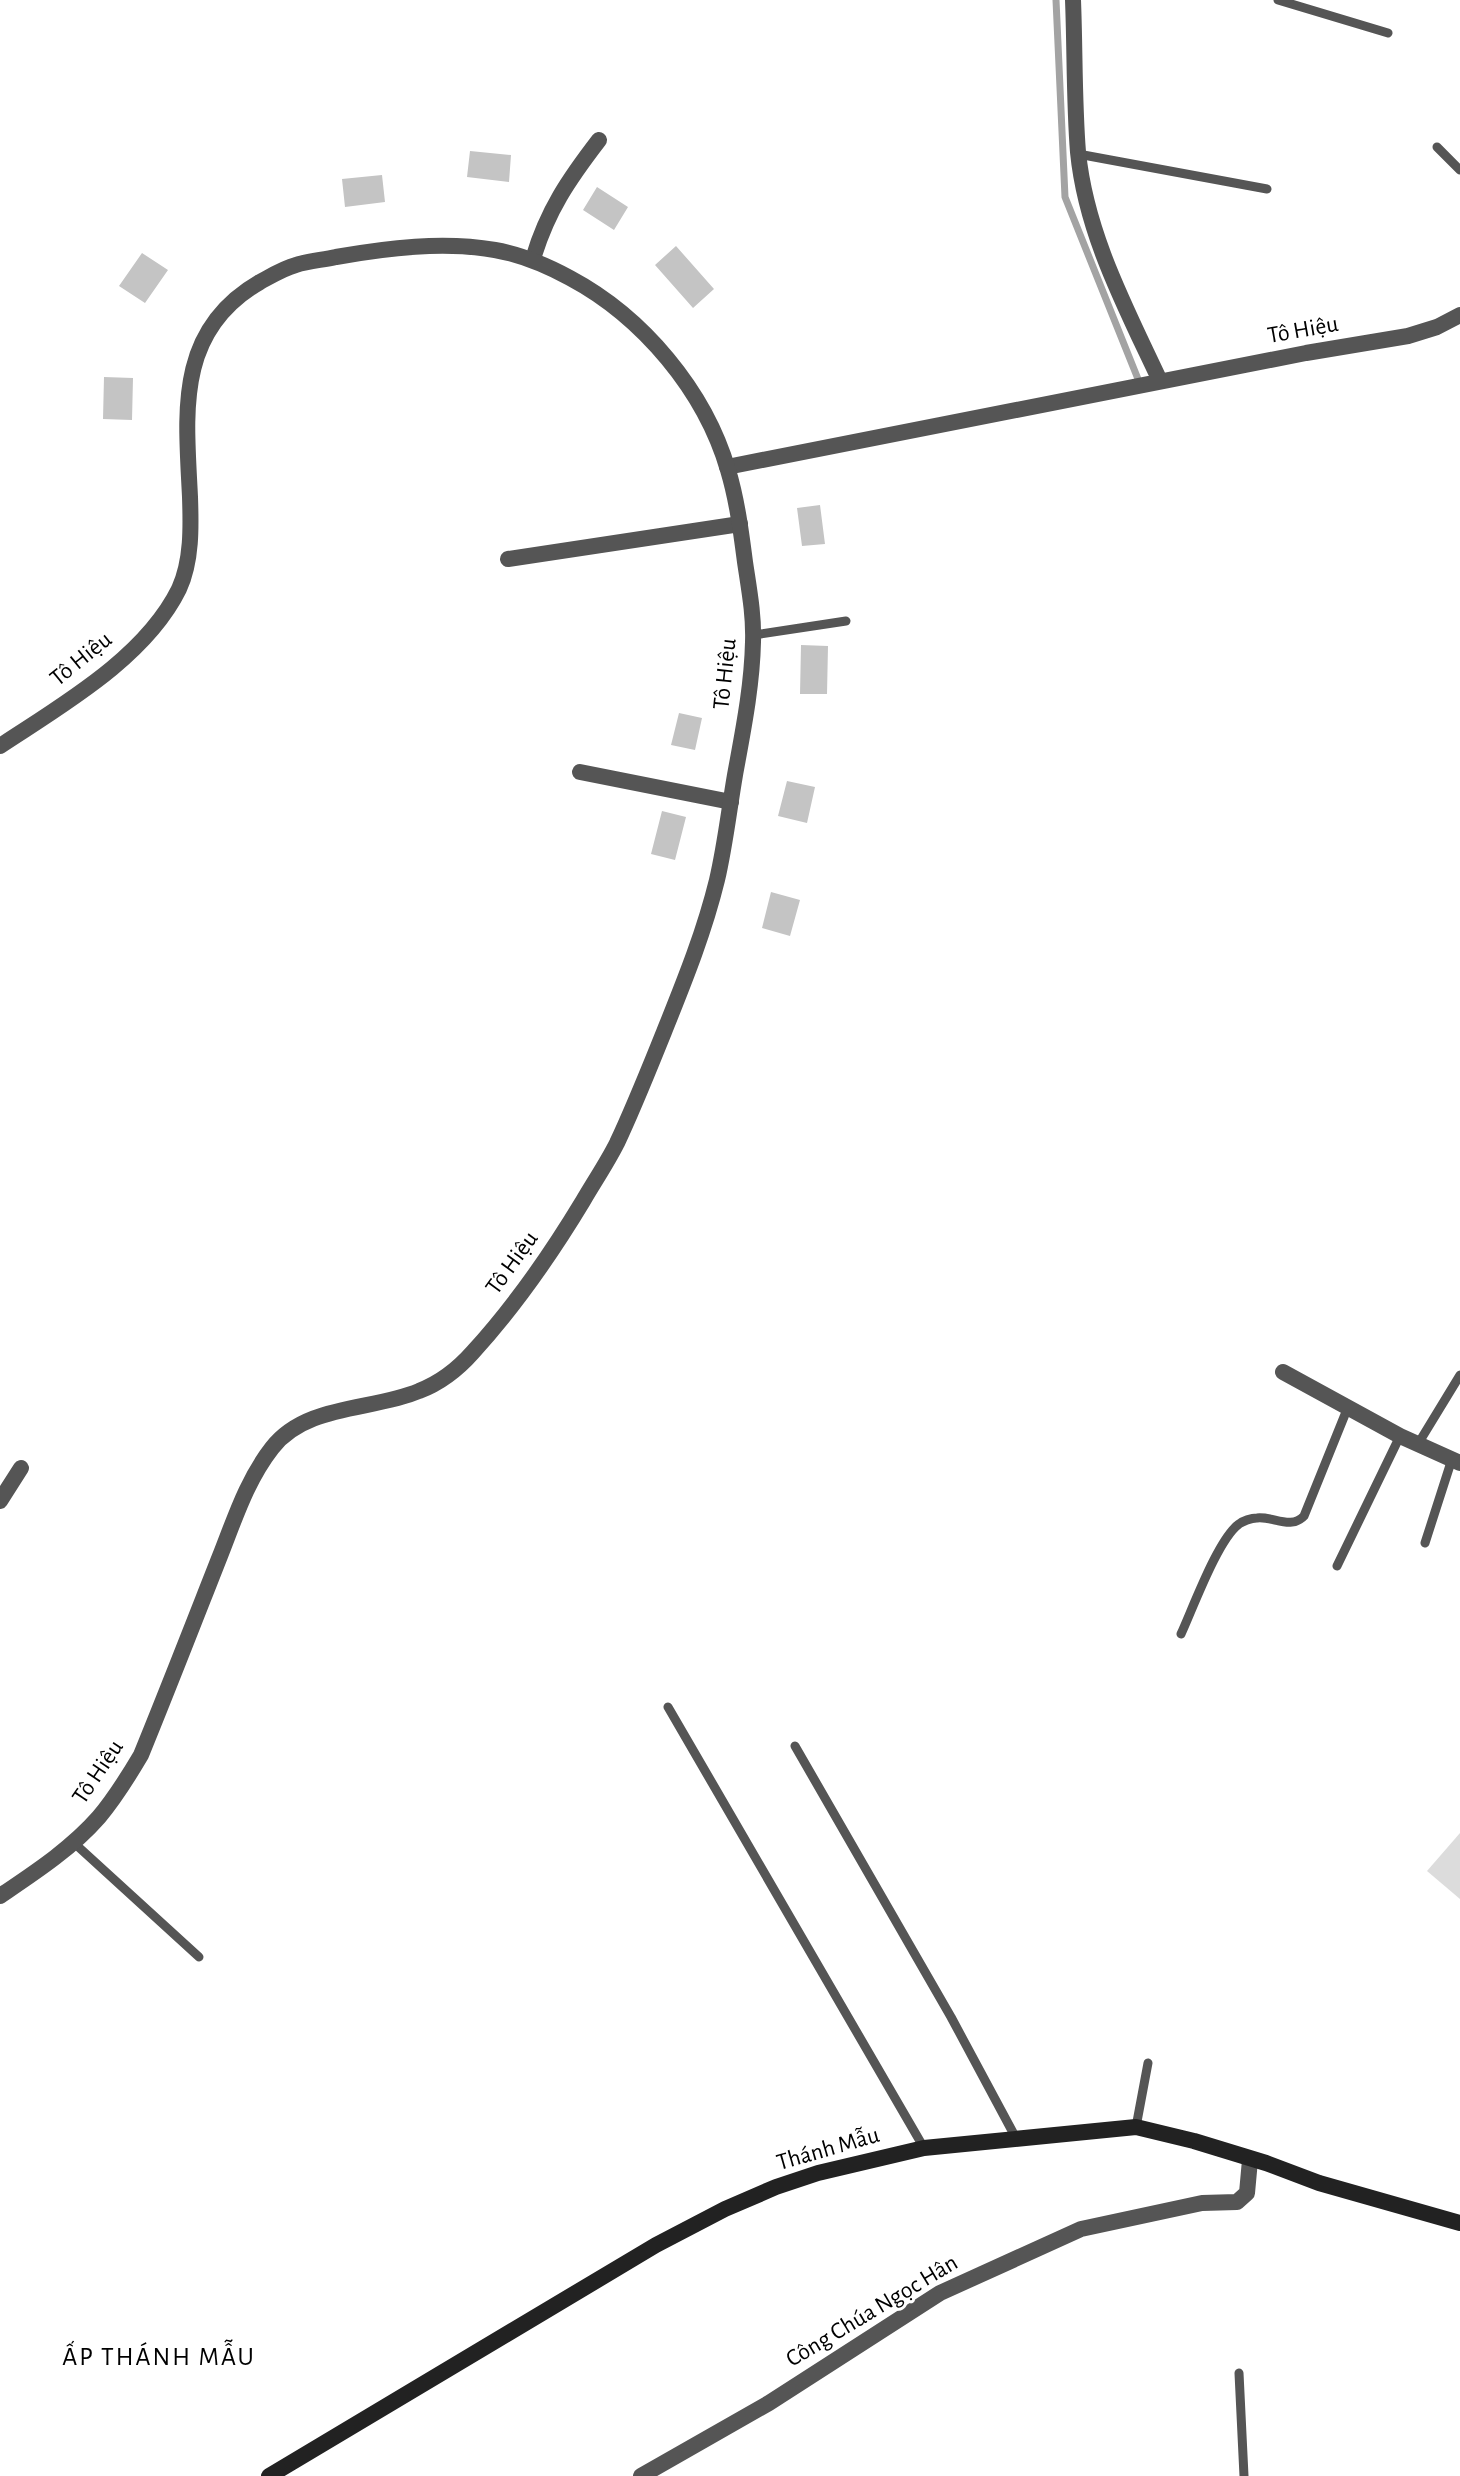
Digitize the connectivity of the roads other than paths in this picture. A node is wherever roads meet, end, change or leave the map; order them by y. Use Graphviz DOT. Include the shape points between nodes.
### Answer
graph roads {
  1 [pos="1073,0"];
  2 [pos="1278,0"];
  3 [pos="1388,33"];
  4 [pos="599,140"];
  5 [pos="1437,147"];
  6 [pos="1078,154"];
  7 [pos="1460,170"];
  8 [pos="1267,189"];
  9 [pos="533,259"];
  10 [pos="1460,315"];
  11 [pos="1160,381"];
  12 [pos="727,467"];
  13 [pos="740,524"];
  14 [pos="508,559"];
  15 [pos="846,621"];
  16 [pos="754,635"];
  17 [pos="0,746"];
  18 [pos="580,772"];
  19 [pos="731,802"];
  20 [pos="1283,1372"];
  21 [pos="1460,1375"];
  22 [pos="1348,1407"];
  23 [pos="1400,1436"];
  24 [pos="1418,1444"];
  25 [pos="1456,1461"];
  26 [pos="21,1468"];
  27 [pos="0,1501"];
  28 [pos="1425,1543"];
  29 [pos="1337,1566"];
  30 [pos="1181,1634"];
  31 [pos="668,1707"];
  32 [pos="795,1746"];
  33 [pos="73,1842"];
  34 [pos="0,1896"];
  35 [pos="199,1957"];
  36 [pos="1148,2063"];
  37 [pos="1136,2127"];
  38 [pos="1017,2140"];
  39 [pos="924,2148"];
  40 [pos="1250,2160"];
  41 [pos="1460,2223"];
  42 [pos="1239,2373"];
  43 [pos="269,2476"];
  44 [pos="641,2476"];
  45 [pos="1244,2476"];
  1 -- 6 [label="street"];
  2 -- 3 [label="lane"];
  4 -- 9 [label="street" via="548,215"];
  5 -- 7 [label="lane"];
  6 -- 8 [label="lane"];
  6 -- 11 [label="street" via="1099,244"];
  9 -- 12 [label="street, Tô Hiệu" via="578,282 652,342 695,398"];
  9 -- 17 [label="street, Tô Hiệu" via="451,247 385,249 294,265 260,282 221,314 195,357 190,377 191,527 180,586 160,620 109,672"];
  10 -- 11 [label="street, Tô Hiệu" via="1408,336"];
  11 -- 12 [label="street, Tô Hiệu"];
  12 -- 13 [label="street, Tô Hiệu"];
  13 -- 14 [label="street"];
  13 -- 16 [label="street, Tô Hiệu"];
  15 -- 16 [label="lane"];
  16 -- 19 [label="street, Tô Hiệu"];
  18 -- 19 [label="street"];
  19 -- 33 [label="street, Tô Hiệu" via="701,938 614,1148 573,1217 494,1328 452,1372 419,1392 292,1427 275,1444 242,1498 141,1755 121,1789"];
  20 -- 22 [label="street"];
  21 -- 24 [label="lane"];
  22 -- 23 [label="street"];
  22 -- 30 [label="lane" via="1304,1516 1292,1523 1256,1518 1238,1525 1223,1543"];
  23 -- 24 [label="street"];
  23 -- 29 [label="lane"];
  24 -- 25 [label="street"];
  25 -- 28 [label="lane"];
  26 -- 27 [label="street"];
  31 -- 39 [label="lane"];
  32 -- 38 [label="lane"];
  33 -- 34 [label="street, Tô Hiệu"];
  33 -- 35 [label="lane"];
  36 -- 37 [label="lane"];
  37 -- 38 [label="main road, Thánh Mẫu"];
  37 -- 40 [label="main road, Thánh Mẫu"];
  38 -- 39 [label="main road, Thánh Mẫu"];
  39 -- 43 [label="main road, Thánh Mẫu" via="818,2173 725,2209"];
  40 -- 41 [label="main road, Thánh Mẫu"];
  40 -- 44 [label="street, Công Chúa Ngọc Hân" via="1247,2193 1237,2202 1202,2203 1081,2229 940,2293 769,2403"];
  42 -- 45 [label="lane"];
}
